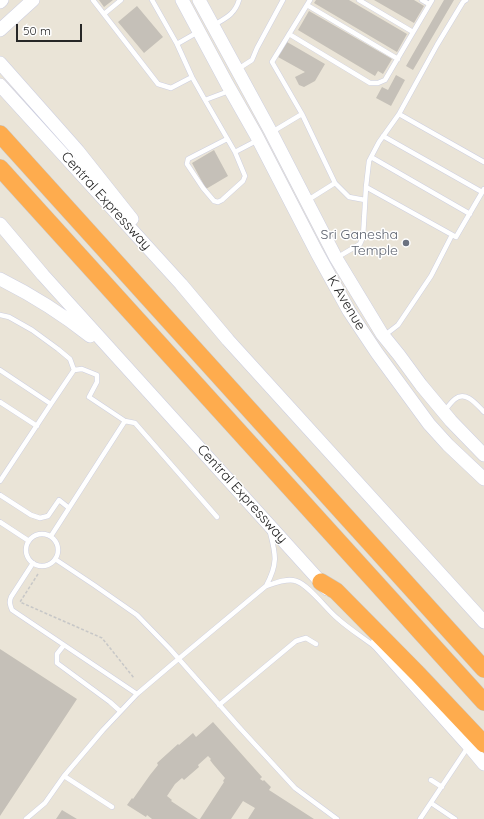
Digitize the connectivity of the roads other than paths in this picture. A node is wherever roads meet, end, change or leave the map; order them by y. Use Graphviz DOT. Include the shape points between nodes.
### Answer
graph roads {
  1 [pos="2,0"];
  2 [pos="33,0"];
  3 [pos="93,0"];
  4 [pos="152,0"];
  5 [pos="182,0"];
  6 [pos="199,0"];
  7 [pos="239,0"];
  8 [pos="283,0"];
  9 [pos="359,0"];
  10 [pos="422,0"];
  11 [pos="466,0"];
  12 [pos="118,1"];
  13 [pos="0,2"];
  14 [pos="308,2"];
  15 [pos="431,2"];
  16 [pos="104,14"];
  17 [pos="213,26"];
  18 [pos="0,30"];
  19 [pos="199,32"];
  20 [pos="413,32"];
  21 [pos="289,34"];
  22 [pos="177,44"];
  23 [pos="398,59"];
  24 [pos="0,63"];
  25 [pos="237,70"];
  26 [pos="192,77"];
  27 [pos="0,85"];
  28 [pos="230,90"];
  29 [pos="205,100"];
  30 [pos="302,114"];
  31 [pos="399,114"];
  32 [pos="271,132"];
  33 [pos="0,134"];
  34 [pos="383,136"];
  35 [pos="227,139"];
  36 [pos="258,139"];
  37 [pos="235,152"];
  38 [pos="371,157"];
  39 [pos="484,162"];
  40 [pos="0,168"];
  41 [pos="336,183"];
  42 [pos="366,187"];
  43 [pos="483,190"];
  44 [pos="365,200"];
  45 [pos="306,201"];
  46 [pos="470,214"];
  47 [pos="0,224"];
  48 [pos="452,235"];
  49 [pos="336,258"];
  50 [pos="0,279"];
  51 [pos="187,292"];
  52 [pos="0,315"];
  53 [pos="384,336"];
  54 [pos="122,362"];
  55 [pos="0,370"];
  56 [pos="74,370"];
  57 [pos="0,402"];
  58 [pos="51,404"];
  59 [pos="443,412"];
  60 [pos="484,412"];
  61 [pos="125,421"];
  62 [pos="36,426"];
  63 [pos="484,454"];
  64 [pos="484,479"];
  65 [pos="0,481"];
  66 [pos="0,495"];
  67 [pos="69,508"];
  68 [pos="217,517"];
  69 [pos="0,522"];
  70 [pos="268,524"];
  71 [pos="51,536"];
  72 [pos="29,541"];
  73 [pos="55,559"];
  74 [pos="33,563"];
  75 [pos="321,582"];
  76 [pos="266,586"];
  77 [pos="484,622"];
  78 [pos="316,644"];
  79 [pos="64,645"];
  80 [pos="387,655"];
  81 [pos="179,658"];
  82 [pos="484,669"];
  83 [pos="137,694"];
  84 [pos="484,702"];
  85 [pos="219,705"];
  86 [pos="120,711"];
  87 [pos="477,745"];
  88 [pos="484,764"];
  89 [pos="64,776"];
  90 [pos="431,780"];
  91 [pos="442,787"];
  92 [pos="431,803"];
  93 [pos="112,807"];
  94 [pos="452,818"];
  95 [pos="26,819"];
  96 [pos="337,819"];
  97 [pos="420,819"];
  1 -- 13 [label="main road"];
  2 -- 18 [label="main road"];
  3 -- 16 [label="lane"];
  4 -- 22 [label="lane"];
  5 -- 19 [label="main road, K Avenue"];
  6 -- 17 [label="main road, K Avenue"];
  7 -- 17 [label="lane" via="230,16"];
  8 -- 25 [label="lane" via="252,60"];
  9 -- 20 [label="lane"];
  10 -- 15 [label="lane"];
  11 -- 31 [label="lane" via="437,45"];
  12 -- 16 [label="lane"];
  14 -- 21 [label="lane"];
  14 -- 23 [label="lane"];
  15 -- 20 [label="lane"];
  16 -- 26 [label="lane" via="158,84 171,88"];
  17 -- 19 [label="main road"];
  17 -- 25 [label="main road, K Avenue"];
  19 -- 22 [label="lane"];
  19 -- 28 [label="main road, K Avenue"];
  20 -- 23 [label="lane"];
  21 -- 23 [label="lane" via="370,83 385,80"];
  21 -- 30 [label="lane" via="272,62"];
  22 -- 26 [label="lane"];
  24 -- 51 [label="main road" via="93,168"];
  25 -- 32 [label="main road, K Avenue"];
  26 -- 29 [label="lane"];
  27 -- 51 [label="main road, Central Expressway"];
  28 -- 29 [label="lane"];
  28 -- 36 [label="main road, K Avenue"];
  29 -- 35 [label="lane"];
  30 -- 32 [label="lane"];
  30 -- 41 [label="lane"];
  31 -- 34 [label="lane"];
  31 -- 39 [label="lane"];
  32 -- 36 [label="main road"];
  32 -- 45 [label="main road, K Avenue"];
  33 -- 82 [label="highway"];
  34 -- 38 [label="lane"];
  34 -- 43 [label="lane"];
  35 -- 37 [label="lane"];
  35 -- 37 [label="lane" via="188,159 187,164 214,201 222,200 246,176"];
  36 -- 37 [label="lane"];
  36 -- 64 [label="main road, K Avenue" via="349,311 429,424"];
  38 -- 42 [label="lane"];
  38 -- 46 [label="lane"];
  40 -- 84 [label="highway"];
  41 -- 44 [label="lane" via="349,197"];
  41 -- 45 [label="lane"];
  42 -- 44 [label="lane"];
  42 -- 48 [label="lane"];
  43 -- 46 [label="lane"];
  44 -- 49 [label="lane" via="363,237 360,244"];
  45 -- 49 [label="main road, K Avenue"];
  46 -- 48 [label="lane" via="456,237"];
  47 -- 54 [label="main road, Central Expressway"];
  48 -- 53 [label="lane" via="431,276 398,325"];
  49 -- 53 [label="main road, K Avenue"];
  50 -- 54 [label="main road" via="61,314"];
  51 -- 77 [label="main road, Central Expressway"];
  52 -- 56 [label="lane" via="9,316 58,349 70,359"];
  53 -- 59 [label="main road, K Avenue"];
  54 -- 70 [label="main road, Central Expressway"];
  55 -- 58 [label="lane"];
  56 -- 58 [label="lane"];
  56 -- 61 [label="lane" via="82,369 97,375 97,382 89,397"];
  57 -- 62 [label="lane"];
  58 -- 62 [label="lane"];
  59 -- 60 [label="lane" via="461,396 468,397"];
  59 -- 63 [label="main road, K Avenue"];
  61 -- 67 [label="lane"];
  61 -- 68 [label="lane" via="135,423"];
  62 -- 65 [label="lane"];
  66 -- 67 [label="lane" via="40,518 48,516 59,500"];
  67 -- 71 [label="lane"];
  69 -- 72 [label="lane"];
  70 -- 75 [label="main road, Central Expressway"];
  70 -- 76 [label="lane" via="275,562"];
  71 -- 72 [label="lane" via="39,534"];
  71 -- 73 [label="lane" via="58,547"];
  72 -- 74 [label="lane" via="26,549"];
  73 -- 74 [label="lane" via="40,566"];
  73 -- 81 [label="lane" via="137,615"];
  74 -- 79 [label="lane" via="12,597 10,606 12,610"];
  75 -- 80 [label="main road, Central Expressway"];
  75 -- 87 [label="highway" via="336,591 417,673"];
  76 -- 80 [label="lane" via="283,581 301,583 337,618"];
  76 -- 81 [label="lane"];
  78 -- 85 [label="lane" via="306,638 296,641"];
  79 -- 83 [label="lane"];
  79 -- 86 [label="lane" via="57,654 57,663"];
  80 -- 87 [label="main road, Central Expressway"];
  81 -- 83 [label="lane"];
  81 -- 85 [label="lane"];
  83 -- 86 [label="lane"];
  85 -- 96 [label="lane" via="295,788"];
  86 -- 89 [label="lane"];
  87 -- 88 [label="main road, Central Expressway"];
  87 -- 91 [label="lane"];
  89 -- 93 [label="lane"];
  89 -- 95 [label="lane" via="45,803"];
  90 -- 91 [label="lane"];
  91 -- 92 [label="lane"];
  92 -- 94 [label="lane"];
  92 -- 97 [label="lane"];
}
